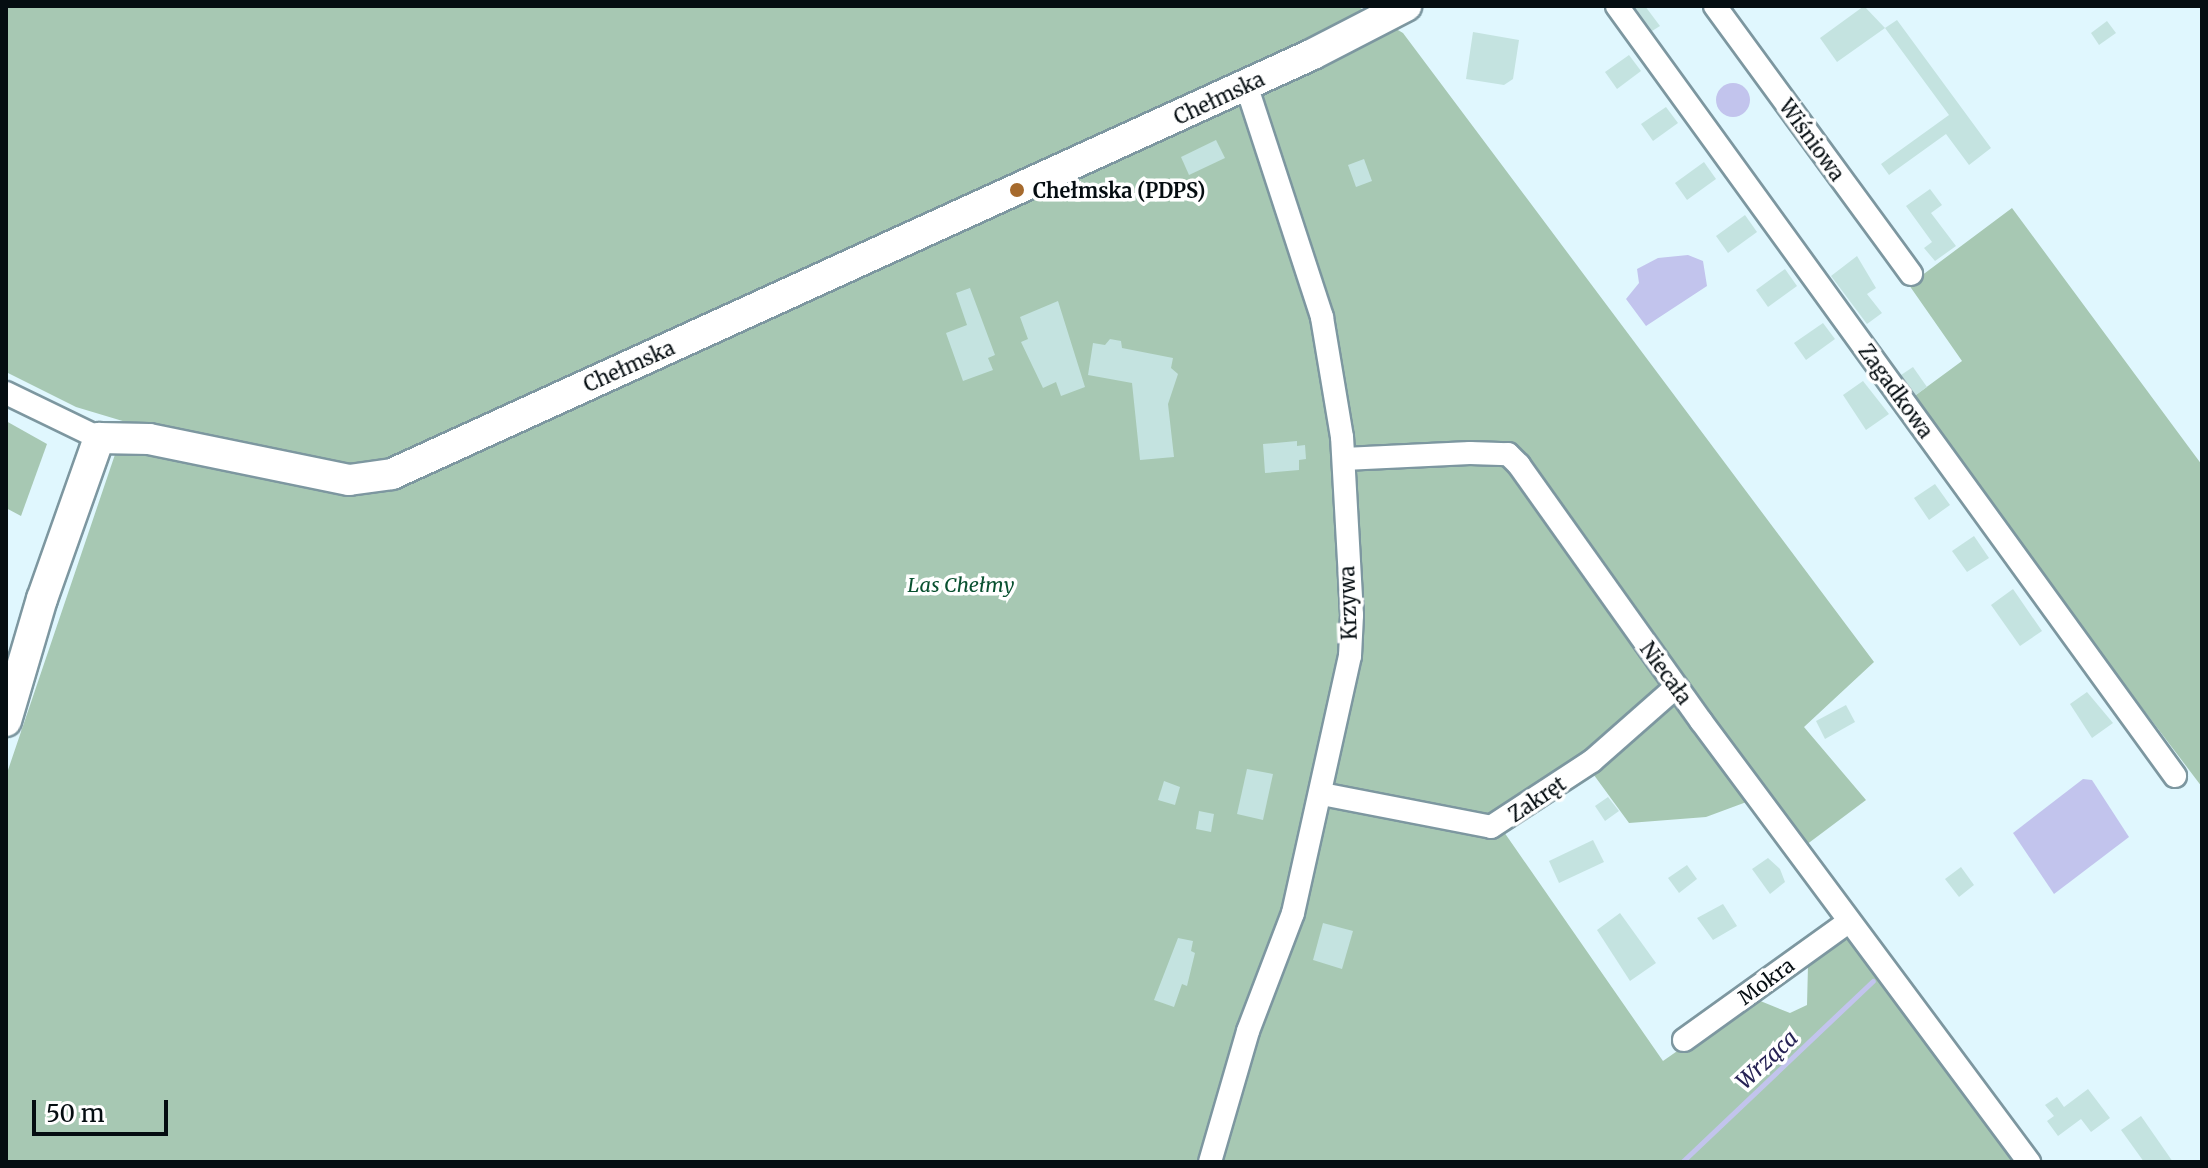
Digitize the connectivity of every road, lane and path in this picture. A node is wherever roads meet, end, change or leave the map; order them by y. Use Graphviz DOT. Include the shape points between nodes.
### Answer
graph roads {
  1 [pos="1617,6"];
  2 [pos="1715,6"];
  3 [pos="1388,11"];
  4 [pos="1246,85"];
  5 [pos="1911,274"];
  6 [pos="6,393"];
  7 [pos="99,438"];
  8 [pos="1344,459"];
  9 [pos="1676,687"];
  10 [pos="6,721"];
  11 [pos="2175,776"];
  12 [pos="1322,794"];
  13 [pos="1848,922"];
  14 [pos="1684,1040"];
  15 [pos="1210,1162"];
  16 [pos="2029,1162"];
  1 -- 11 [label="street, Zagadkowa"];
  2 -- 5 [label="street, Wiśniowa"];
  3 -- 4 [label="street, Chełmska"];
  4 -- 7 [label="street, Chełmska" via="392,474 349,480 149,439"];
  4 -- 8 [label="street, Krzywa" via="1322,317"];
  6 -- 7 [label="street"];
  7 -- 10 [label="street"];
  8 -- 9 [label="street, Niecała" via="1508,454"];
  8 -- 12 [label="street, Krzywa" via="1350,656"];
  9 -- 12 [label="street, Zakręt" via="1592,761 1491,827"];
  9 -- 13 [label="street, Niecała"];
  12 -- 15 [label="street, Krzywa" via="1293,913 1256,1009"];
  13 -- 14 [label="street, Mokra"];
  13 -- 16 [label="street, Niecała"];
}
